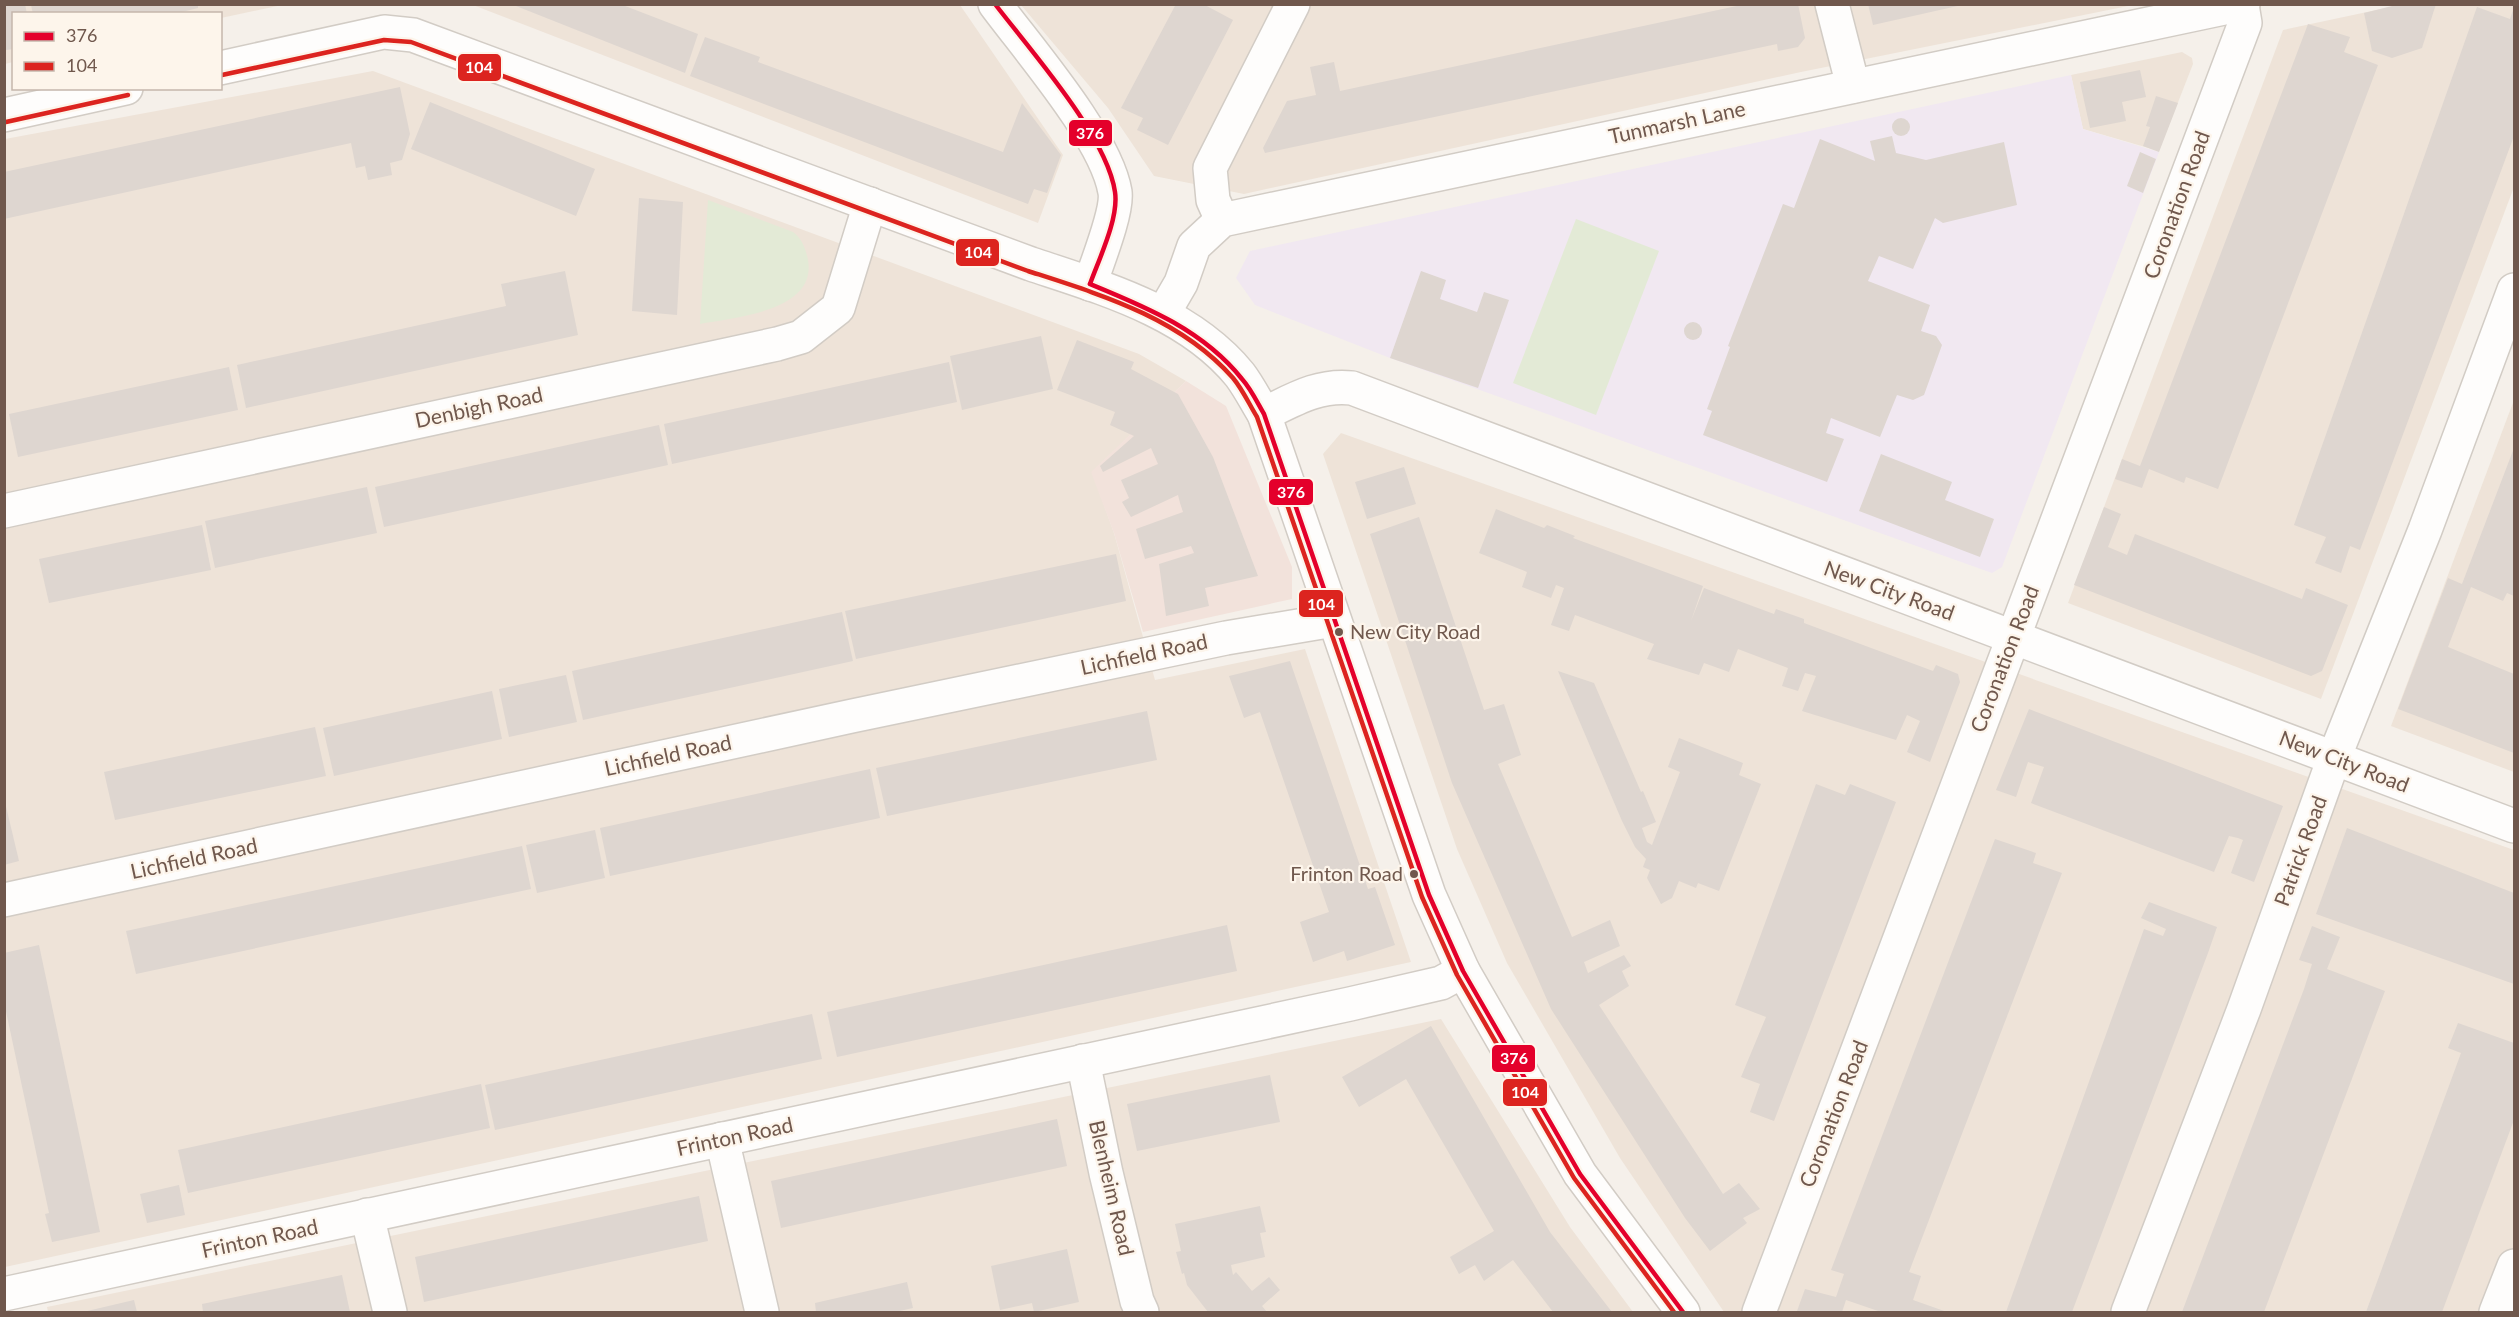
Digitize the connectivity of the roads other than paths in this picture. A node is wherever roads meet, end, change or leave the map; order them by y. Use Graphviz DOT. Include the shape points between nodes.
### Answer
graph roads {
  1 [pos="995,4"];
  2 [pos="1293,4"];
  3 [pos="1832,4"];
  4 [pos="2242,5"];
  5 [pos="222,68"];
  6 [pos="1852,86"];
  7 [pos="117,90"];
  8 [pos="4,115"];
  9 [pos="870,204"];
  10 [pos="1222,220"];
  11 [pos="1090,284"];
  12 [pos="2514,290"];
  13 [pos="1163,314"];
  14 [pos="1264,414"];
  15 [pos="4,511"];
  16 [pos="1334,620"];
  17 [pos="2014,637"];
  18 [pos="2334,758"];
  19 [pos="2514,826"];
  20 [pos="4,900"];
  21 [pos="1463,971"];
  22 [pos="1083,1061"];
  23 [pos="722,1139"];
  24 [pos="368,1215"];
  25 [pos="2514,1266"];
  26 [pos="4,1294"];
  27 [pos="4,1301"];
  28 [pos="7,1312"];
  29 [pos="390,1312"];
  30 [pos="762,1312"];
  31 [pos="1142,1312"];
  32 [pos="1683,1312"];
  33 [pos="1759,1312"];
  34 [pos="2128,1312"];
  35 [pos="2496,1312"];
  1 -- 11 [label="street" via="1080,119 1107,165 1115,194 1108,233"];
  2 -- 10 [label="street" via="1210,168 1213,200"];
  3 -- 6 [label="street"];
  4 -- 6 [label="street, Tunmarsh Lane"];
  4 -- 17 [label="street, Coronation Road" via="2245,23"];
  5 -- 9 [label="street" via="384,32 413,35"];
  6 -- 10 [label="street, Tunmarsh Lane"];
  7 -- 8 [label="street"];
  9 -- 11 [label="street"];
  9 -- 15 [label="street, Denbigh Road" via="838,308 801,337"];
  10 -- 13 [label="street" via="1194,246 1181,283"];
  11 -- 13 [label="street"];
  12 -- 18 [label="street, Patrick Road" via="2425,530"];
  13 -- 14 [label="street" via="1210,346 1239,375"];
  14 -- 16 [label="street"];
  14 -- 17 [label="street, New City Road" via="1320,388 1352,388"];
  16 -- 20 [label="street, Lichfield Road" via="1226,638 840,719"];
  16 -- 21 [label="street" via="1430,895"];
  17 -- 18 [label="street, New City Road"];
  17 -- 33 [label="street, Coronation Road"];
  18 -- 19 [label="street, New City Road"];
  18 -- 34 [label="street, Patrick Road"];
  21 -- 22 [label="street, Frinton Road" via="1441,983"];
  21 -- 32 [label="street" via="1580,1173"];
  22 -- 23 [label="street, Frinton Road"];
  22 -- 31 [label="street, Blenheim Road" via="1106,1173"];
  23 -- 24 [label="street, Frinton Road"];
  23 -- 30 [label="street"];
  24 -- 26 [label="street, Frinton Road"];
  24 -- 29 [label="street"];
  25 -- 35 [label="street"];
  27 -- 28 [label="street"];
}
